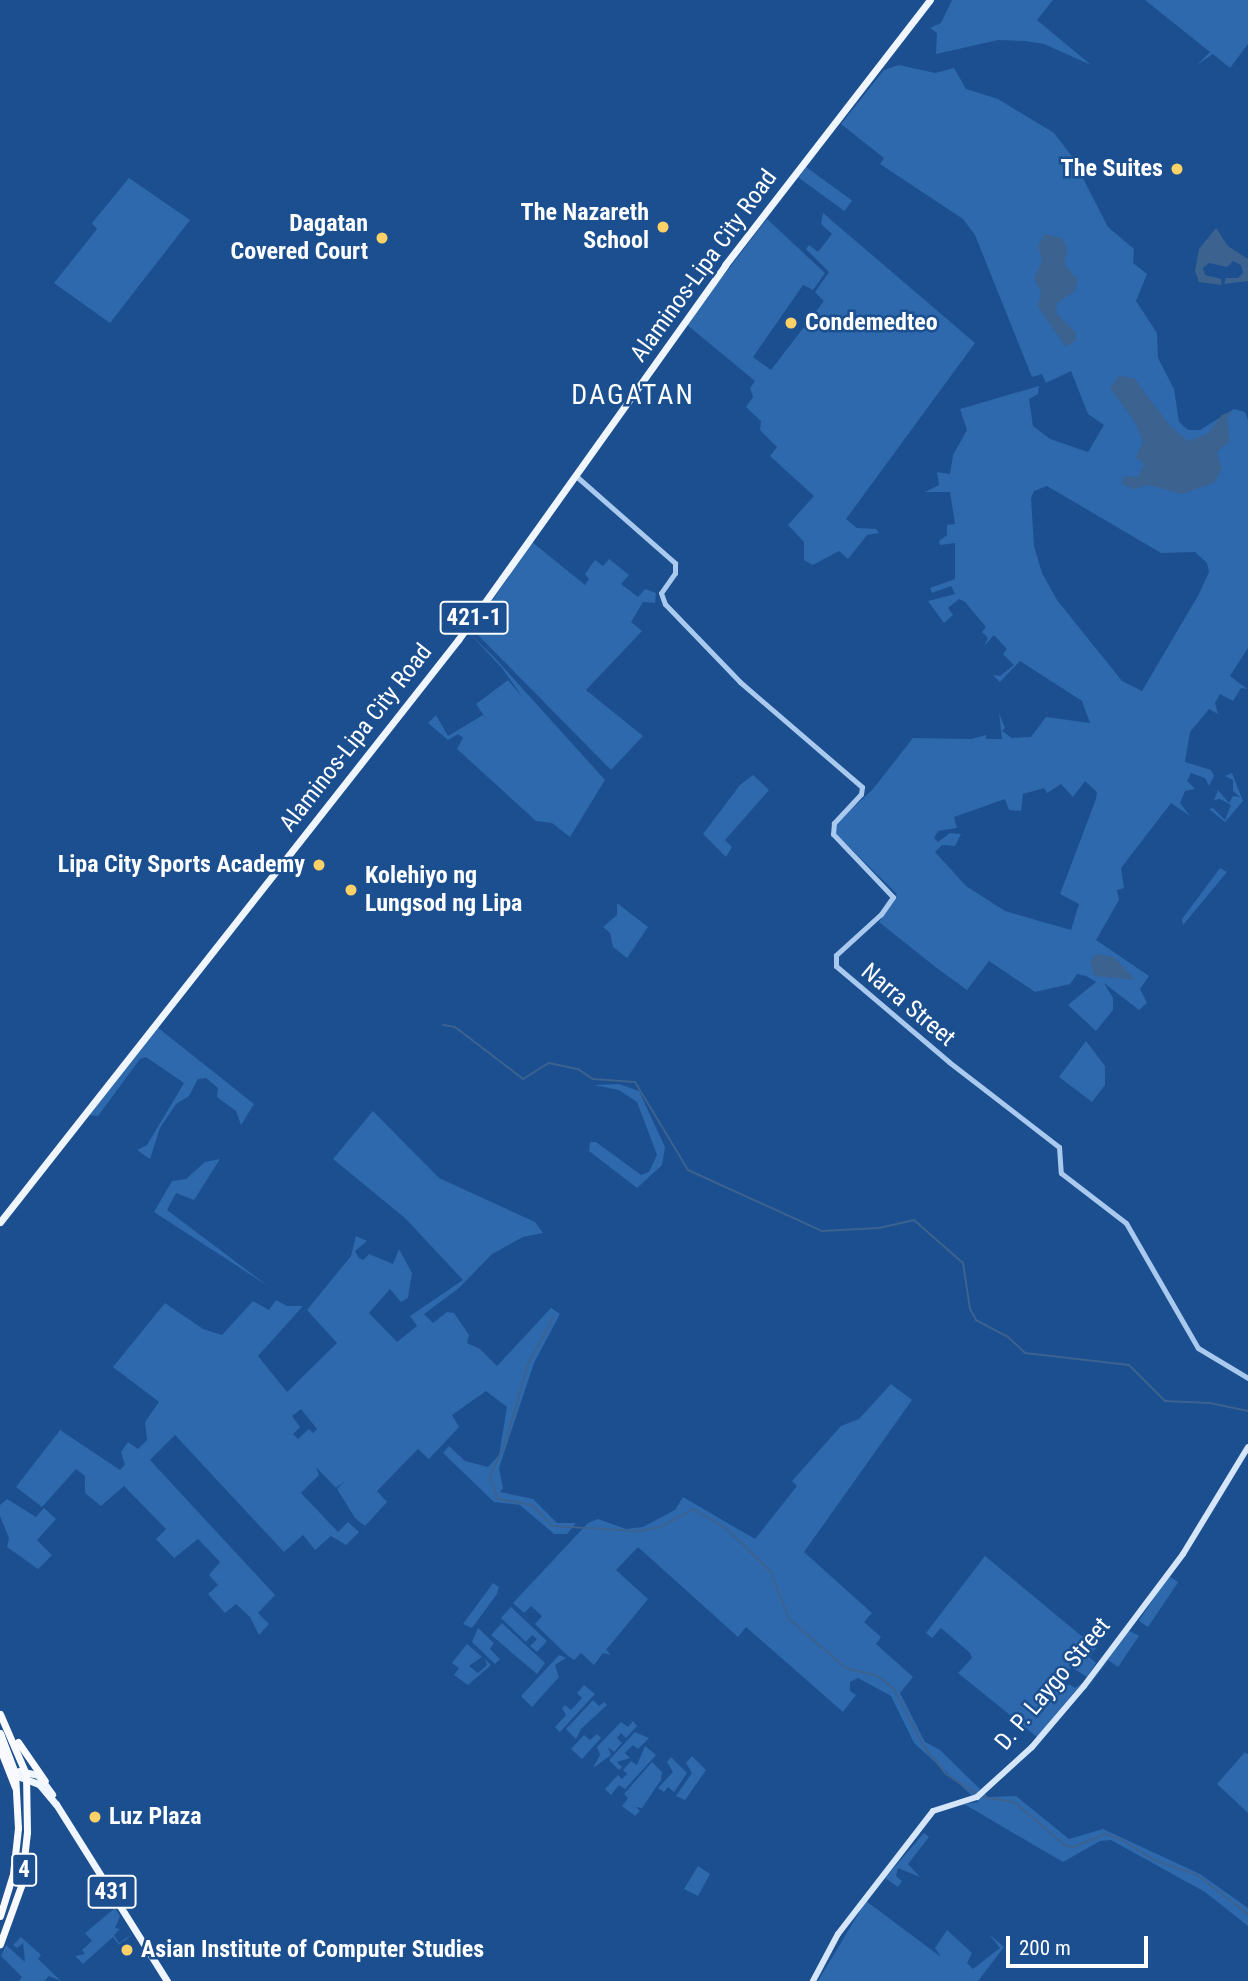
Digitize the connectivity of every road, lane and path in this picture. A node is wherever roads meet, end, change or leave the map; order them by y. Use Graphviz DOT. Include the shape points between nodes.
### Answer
graph roads {
  1 [pos="930,0"];
  2 [pos="576,476"];
  3 [pos="0,1222"];
  4 [pos="1248,1378"];
  5 [pos="1248,1447"];
  6 [pos="0,1714"];
  7 [pos="1,1734"];
  8 [pos="13,1736"];
  9 [pos="18,1747"];
  10 [pos="8,1752"];
  11 [pos="25,1770"];
  12 [pos="15,1774"];
  13 [pos="27,1779"];
  14 [pos="41,1782"];
  15 [pos="16,1791"];
  16 [pos="26,1793"];
  17 [pos="0,1916"];
  18 [pos="0,1944"];
  19 [pos="167,1981"];
  20 [pos="813,1981"];
  1 -- 2 [label="main road, Alaminos-Lipa City Road / 421-1" via="725,265"];
  2 -- 3 [label="main road, Alaminos-Lipa City Road / 421-1" via="444,657"];
  2 -- 4 [label="street, Narra Street" via="675,563 676,573 661,593 665,604 740,682 862,787 832,831 893,897 836,955 836,966 1059,1147 1061,1173 1126,1223 1198,1348"];
  5 -- 20 [label="main road, D. P. Laygo Street" via="1183,1555 1084,1686 1032,1747 976,1797 933,1811 838,1934"];
  6 -- 8 [label="highway, 4"];
  7 -- 10 [label="highway, 4"];
  7 -- 15 [label="highway" via="0,1749"];
  8 -- 9 [label="highway, 4"];
  8 -- 14 [label="highway"];
  9 -- 10 [label="highway" via="16,1754"];
  9 -- 11 [label="highway, 4"];
  10 -- 12 [label="highway, 4"];
  11 -- 12 [label="main road"];
  11 -- 13 [label="highway, 4"];
  11 -- 14 [label="main road"];
  12 -- 13 [label="main road"];
  12 -- 15 [label="highway, 4"];
  13 -- 14 [label="main road"];
  13 -- 16 [label="highway, 4"];
  14 -- 16 [label="highway"];
  14 -- 19 [label="main road, 431"];
  15 -- 17 [label="highway, 4" via="17,1849"];
  16 -- 18 [label="highway, 4" via="24,1868"];
}
